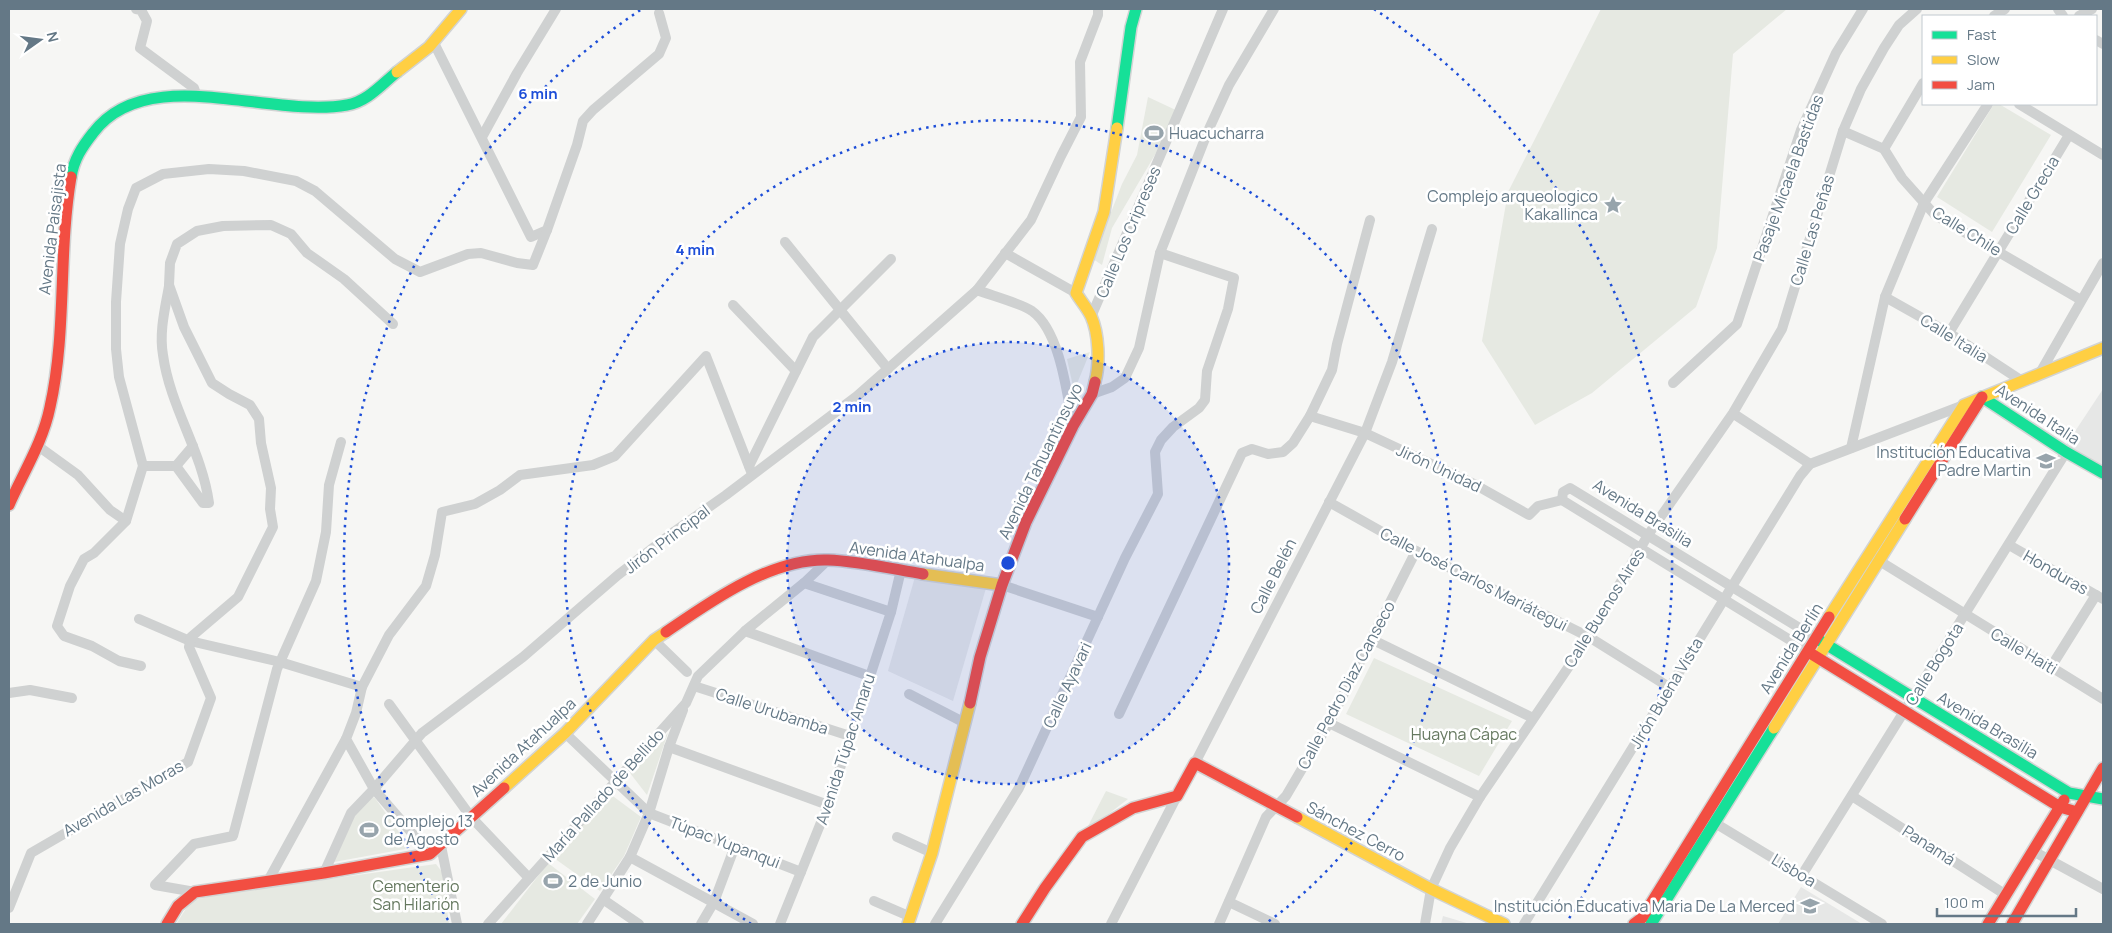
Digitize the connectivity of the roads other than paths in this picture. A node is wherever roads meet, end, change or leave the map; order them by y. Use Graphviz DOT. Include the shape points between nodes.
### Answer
graph roads {
  1 [pos="136,9"];
  2 [pos="461,9"];
  3 [pos="556,9"];
  4 [pos="1098,9"];
  5 [pos="1136,9"];
  6 [pos="1223,9"];
  7 [pos="1274,9"];
  8 [pos="1863,9"];
  9 [pos="1916,9"];
  10 [pos="2092,9"];
  11 [pos="659,13"];
  12 [pos="2081,15"];
  13 [pos="434,43"];
  14 [pos="1922,85"];
  15 [pos="197,97"];
  16 [pos="1987,105"];
  17 [pos="2021,105"];
  18 [pos="1843,131"];
  19 [pos="2069,135"];
  20 [pos="482,137"];
  21 [pos="1884,149"];
  22 [pos="2103,155"];
  23 [pos="1924,203"];
  24 [pos="1370,220"];
  25 [pos="1432,229"];
  26 [pos="547,230"];
  27 [pos="785,242"];
  28 [pos="1998,252"];
  29 [pos="1005,253"];
  30 [pos="1160,253"];
  31 [pos="891,259"];
  32 [pos="2103,263"];
  33 [pos="169,285"];
  34 [pos="978,290"];
  35 [pos="1076,293"];
  36 [pos="1885,297"];
  37 [pos="2081,300"];
  38 [pos="733,305"];
  39 [pos="841,309"];
  40 [pos="1092,317"];
  41 [pos="393,324"];
  42 [pos="1782,328"];
  43 [pos="1949,333"];
  44 [pos="2103,348"];
  45 [pos="888,369"];
  46 [pos="796,371"];
  47 [pos="2040,373"];
  48 [pos="2022,380"];
  49 [pos="1673,383"];
  50 [pos="1092,394"];
  51 [pos="1982,397"];
  52 [pos="1964,405"];
  53 [pos="1310,416"];
  54 [pos="1737,416"];
  55 [pos="1073,426"];
  56 [pos="1365,433"];
  57 [pos="341,442"];
  58 [pos="38,446"];
  59 [pos="193,446"];
  60 [pos="1852,448"];
  61 [pos="2066,452"];
  62 [pos="1810,464"];
  63 [pos="143,466"];
  64 [pos="176,466"];
  65 [pos="751,470"];
  66 [pos="2103,473"];
  67 [pos="10,498"];
  68 [pos="1562,500"];
  69 [pos="1329,502"];
  70 [pos="126,522"];
  71 [pos="1648,535"];
  72 [pos="2009,545"];
  73 [pos="1641,548"];
  74 [pos="1416,551"];
  75 [pos="1873,557"];
  76 [pos="828,560"];
  77 [pos="902,570"];
  78 [pos="804,583"];
  79 [pos="1002,586"];
  80 [pos="1731,586"];
  81 [pos="2100,597"];
  82 [pos="1723,599"];
  83 [pos="891,612"];
  84 [pos="1965,615"];
  85 [pos="1098,617"];
  86 [pos="139,619"];
  87 [pos="745,631"];
  88 [pos="1589,637"];
  89 [pos="654,640"];
  90 [pos="1370,640"];
  91 [pos="190,641"];
  92 [pos="1821,641"];
  93 [pos="1812,654"];
  94 [pos="280,662"];
  95 [pos="141,666"];
  96 [pos="2051,667"];
  97 [pos="687,672"];
  98 [pos="869,676"];
  99 [pos="694,686"];
  100 [pos="362,687"];
  101 [pos="1669,688"];
  102 [pos="9,693"];
  103 [pos="909,694"];
  104 [pos="72,698"];
  105 [pos="1913,698"];
  106 [pos="2103,699"];
  107 [pos="686,702"];
  108 [pos="389,704"];
  109 [pos="1905,711"];
  110 [pos="1119,714"];
  111 [pos="1533,718"];
  112 [pos="1330,722"];
  113 [pos="965,723"];
  114 [pos="565,733"];
  115 [pos="850,736"];
  116 [pos="346,739"];
  117 [pos="415,739"];
  118 [pos="668,747"];
  119 [pos="1195,763"];
  120 [pos="2103,768"];
  121 [pos="615,781"];
  122 [pos="374,789"];
  123 [pos="2069,793"];
  124 [pos="1177,796"];
  125 [pos="1852,796"];
  126 [pos="2087,796"];
  127 [pos="1480,797"];
  128 [pos="2103,799"];
  129 [pos="828,805"];
  130 [pos="1276,806"];
  131 [pos="2060,807"];
  132 [pos="2077,812"];
  133 [pos="649,813"];
  134 [pos="472,817"];
  135 [pos="1710,819"];
  136 [pos="897,837"];
  137 [pos="441,846"];
  138 [pos="735,846"];
  139 [pos="2033,851"];
  140 [pos="932,853"];
  141 [pos="430,854"];
  142 [pos="630,857"];
  143 [pos="2051,861"];
  144 [pos="801,872"];
  145 [pos="324,873"];
  146 [pos="1802,876"];
  147 [pos="529,878"];
  148 [pos="268,881"];
  149 [pos="1431,889"];
  150 [pos="2103,889"];
  151 [pos="195,892"];
  152 [pos="2006,895"];
  153 [pos="604,900"];
  154 [pos="874,901"];
  155 [pos="714,902"];
  156 [pos="1229,902"];
  157 [pos="9,908"];
  158 [pos="909,921"];
  159 [pos="1878,923"];
  160 [pos="167,924"];
  161 [pos="456,924"];
  162 [pos="488,924"];
  163 [pos="587,924"];
  164 [pos="639,924"];
  165 [pos="701,924"];
  166 [pos="753,924"];
  167 [pos="780,924"];
  168 [pos="935,924"];
  169 [pos="1022,924"];
  170 [pos="1111,924"];
  171 [pos="1218,924"];
  172 [pos="1275,924"];
  173 [pos="1425,924"];
  174 [pos="1504,924"];
  175 [pos="1524,924"];
  176 [pos="1634,924"];
  177 [pos="1651,924"];
  178 [pos="1988,924"];
  179 [pos="2012,924"];
  1 -- 15 [label="street" via="141,10 147,21 140,48 194,88"];
  2 -- 13 [label="street, Avenida Paisajista"];
  3 -- 20 [label="street"];
  4 -- 29 [label="street, Jirón Principal" via="1080,62 1081,117 1031,220"];
  5 -- 35 [label="street" via="1104,212"];
  6 -- 40 [label="street, Calle Los Cripreses"];
  7 -- 30 [label="street" via="1229,85"];
  8 -- 49 [label="street, Pasaje Micaela Bastidas" via="1836,53 1801,130 1737,324"];
  9 -- 18 [label="street, Calle Las Peñas" via="1899,25 1884,48"];
  10 -- 12 [label="street"];
  11 -- 26 [label="street" via="666,38 659,54 583,121"];
  13 -- 15 [label="street, Avenida Paisajista" via="368,96 349,105 306,107"];
  13 -- 20 [label="street"];
  14 -- 21 [label="street"];
  15 -- 58 [label="street, Avenida Paisajista" via="175,94 136,100 106,115 78,151 72,172 62,259 53,393"];
  16 -- 23 [label="street"];
  17 -- 19 [label="street"];
  18 -- 21 [label="street"];
  18 -- 42 [label="street, Calle Las Peñas"];
  19 -- 22 [label="street"];
  19 -- 28 [label="street, Calle Grecia"];
  20 -- 26 [label="street" via="531,237"];
  21 -- 23 [label="street, Calle Chile" via="1902,178"];
  23 -- 28 [label="street, Calle Chile" via="1935,214"];
  23 -- 36 [label="street"];
  24 -- 53 [label="street" via="1332,370"];
  25 -- 56 [label="street, Calle Belén" via="1392,362"];
  26 -- 63 [label="street" via="533,265 481,253 468,254 420,272 395,259 314,191 296,181 244,171 209,169 164,174 136,188 120,244 116,349 119,377"];
  27 -- 39 [label="street"];
  28 -- 37 [label="street, Calle Chile"];
  28 -- 43 [label="street, Calle Grecia"];
  29 -- 34 [label="street, Jirón Principal"];
  29 -- 35 [label="street"];
  30 -- 50 [label="street" via="1139,348 1125,378"];
  30 -- 85 [label="street, Calle Ayavari" via="1234,278 1228,309 1207,371 1205,400 1161,440 1155,452 1158,494"];
  31 -- 39 [label="street"];
  32 -- 37 [label="street"];
  33 -- 41 [label="street" via="170,263 176,244 197,231 223,226 271,225 291,234 307,253 344,279"];
  33 -- 59 [label="street" via="162,326 162,353 174,400"];
  33 -- 91 [label="street" via="184,327 212,383 250,405 259,419 271,488 273,527 238,597 191,636"];
  34 -- 45 [label="street, Jirón Principal"];
  34 -- 55 [label="street" via="1032,310 1049,331 1057,349"];
  35 -- 40 [label="street, Avenida Tahuantinsuyo"];
  36 -- 43 [label="street, Calle Italia"];
  36 -- 60 [label="street"];
  37 -- 47 [label="street"];
  38 -- 46 [label="street"];
  39 -- 45 [label="street"];
  39 -- 46 [label="street" via="813,337"];
  40 -- 50 [label="street, Avenida Tahuantinsuyo" via="1099,368"];
  42 -- 71 [label="street, Calle Buenos Aires" via="1733,413"];
  43 -- 48 [label="street, Calle Italia"];
  44 -- 47 [label="street"];
  45 -- 65 [label="street, Jirón Principal" via="857,396"];
  46 -- 65 [label="street"];
  47 -- 48 [label="street"];
  48 -- 51 [label="street"];
  50 -- 55 [label="street, Avenida Tahuantinsuyo"];
  51 -- 52 [label="street"];
  51 -- 61 [label="street, Avenida Italia"];
  51 -- 75 [label="street, Avenida Berlín"];
  52 -- 60 [label="street"];
  52 -- 75 [label="street, Avenida Berlín"];
  53 -- 56 [label="street, Jirón Unidad"];
  53 -- 110 [label="street" via="1293,443 1283,452 1268,454 1252,450 1242,454"];
  54 -- 62 [label="street"];
  55 -- 79 [label="street, Avenida Tahuantinsuyo" via="1026,522"];
  56 -- 68 [label="street, Jirón Unidad" via="1474,484 1529,515 1538,506"];
  56 -- 69 [label="street, Calle Belén"];
  57 -- 94 [label="street" via="330,485 326,532 316,581"];
  58 -- 67 [label="street, Avenida Paisajista"];
  58 -- 70 [label="street" via="78,475 110,510"];
  59 -- 64 [label="street"];
  59 -- 64 [label="street" via="209,503 203,503"];
  60 -- 62 [label="street"];
  61 -- 66 [label="street, Avenida Italia"];
  61 -- 72 [label="street, Calle Bogota"];
  62 -- 80 [label="street, Jirón Buena Vista"];
  63 -- 64 [label="street"];
  63 -- 70 [label="street"];
  65 -- 100 [label="street" via="706,356 615,456 593,465 520,475 475,504 442,512 426,586 389,634"];
  65 -- 117 [label="street, Jirón Principal" via="625,569 523,656"];
  68 -- 71 [label="street, Avenida Brasilia" via="1563,492 1570,488"];
  68 -- 73 [label="street, Avenida Brasilia"];
  69 -- 74 [label="street, Calle José Carlos Mariátegui"];
  69 -- 119 [label="street, Calle Belén"];
  70 -- 95 [label="street" via="84,559 70,586 57,626 64,636 119,661"];
  71 -- 73 [label="street, Calle Buenos Aires"];
  71 -- 80 [label="street, Avenida Brasilia"];
  72 -- 81 [label="street, Honduras"];
  72 -- 84 [label="street, Calle Bogota"];
  73 -- 82 [label="street, Avenida Brasilia"];
  73 -- 88 [label="street, Calle Buenos Aires"];
  74 -- 88 [label="street, Calle José Carlos Mariátegui"];
  74 -- 90 [label="street, Calle Pedro Diaz Canseco"];
  75 -- 84 [label="street, Calle Haiti"];
  75 -- 92 [label="street, Avenida Berlín"];
  76 -- 77 [label="street, Avenida Atahualpa"];
  76 -- 78 [label="street, Avenida Atahualpa"];
  76 -- 89 [label="street, Avenida Atahualpa" via="799,563 765,574 717,597"];
  77 -- 79 [label="street, Avenida Atahualpa"];
  77 -- 83 [label="street, Avenida Túpac Amaru"];
  78 -- 83 [label="street"];
  78 -- 87 [label="street, Avenida Atahualpa"];
  79 -- 85 [label="street"];
  79 -- 113 [label="street, Avenida Tahuantinsuyo" via="980,657"];
  80 -- 82 [label="street, Jirón Buena Vista"];
  80 -- 92 [label="street, Avenida Brasilia"];
  81 -- 96 [label="street"];
  82 -- 93 [label="street, Avenida Brasilia"];
  82 -- 101 [label="street, Jirón Buena Vista"];
  83 -- 98 [label="street, Avenida Túpac Amaru"];
  84 -- 96 [label="street, Calle Haiti"];
  84 -- 105 [label="street, Calle Bogota"];
  85 -- 168 [label="street, Calle Ayavari" via="1020,788"];
  86 -- 91 [label="street"];
  87 -- 98 [label="street"];
  87 -- 99 [label="street, Avenida Atahualpa" via="698,676"];
  88 -- 101 [label="street, Calle José Carlos Mariátegui"];
  88 -- 111 [label="street, Calle Buenos Aires"];
  89 -- 97 [label="street"];
  89 -- 114 [label="street, Avenida Atahualpa"];
  90 -- 111 [label="street"];
  90 -- 112 [label="street, Calle Pedro Diaz Canseco"];
  91 -- 94 [label="street"];
  91 -- 157 [label="street, Avenida Las Moras" via="189,647 210,698 188,762 31,853"];
  92 -- 93 [label="street, Avenida Berlín"];
  92 -- 105 [label="street, Avenida Brasilia"];
  93 -- 109 [label="street, Avenida Brasilia"];
  93 -- 135 [label="street, Avenida Berlín"];
  94 -- 100 [label="street"];
  94 -- 151 [label="street" via="233,836 194,844 155,885"];
  96 -- 106 [label="street, Calle Haiti"];
  98 -- 115 [label="street, Avenida Túpac Amaru"];
  99 -- 107 [label="street, María Pallado de Bellido"];
  99 -- 115 [label="street, Calle Urubamba"];
  100 -- 116 [label="street"];
  101 -- 175 [label="street, Jirón Buena Vista"];
  102 -- 104 [label="street" via="30,690"];
  103 -- 113 [label="street"];
  105 -- 109 [label="street, Calle Bogota"];
  105 -- 123 [label="street, Avenida Brasilia"];
  107 -- 118 [label="street"];
  107 -- 121 [label="street, María Pallado de Bellido"];
  108 -- 117 [label="street"];
  109 -- 125 [label="street, Calle Bogota"];
  109 -- 131 [label="street, Avenida Brasilia"];
  111 -- 127 [label="street, Calle Buenos Aires"];
  112 -- 127 [label="street"];
  112 -- 130 [label="street, Calle Pedro Diaz Canseco" via="1286,796"];
  113 -- 140 [label="street, Avenida Tahuantinsuyo"];
  114 -- 121 [label="street"];
  114 -- 134 [label="street, Avenida Atahualpa"];
  115 -- 129 [label="street, Avenida Túpac Amaru"];
  116 -- 122 [label="street"];
  116 -- 148 [label="street"];
  117 -- 122 [label="street, Jirón Principal"];
  117 -- 134 [label="street"];
  118 -- 129 [label="street"];
  118 -- 133 [label="street"];
  119 -- 124 [label="street, Calle Belén"];
  119 -- 130 [label="street, Sánchez Cerro"];
  120 -- 126 [label="street"];
  121 -- 133 [label="street"];
  121 -- 147 [label="street, María Pallado de Bellido"];
  122 -- 141 [label="street"];
  122 -- 145 [label="street, Jirón Principal" via="351,814"];
  123 -- 126 [label="street, Avenida Brasilia"];
  123 -- 131 [label="street"];
  124 -- 169 [label="street" via="1133,808 1082,837"];
  124 -- 170 [label="street, Calle Belén"];
  125 -- 146 [label="street, Calle Bogota"];
  125 -- 152 [label="street, Panamá"];
  126 -- 128 [label="street, Avenida Brasilia"];
  126 -- 132 [label="street"];
  127 -- 149 [label="street, Calle Buenos Aires" via="1450,848"];
  129 -- 144 [label="street, Avenida Túpac Amaru"];
  130 -- 149 [label="street, Sánchez Cerro"];
  130 -- 156 [label="street, Calle Pedro Diaz Canseco" via="1266,817"];
  131 -- 132 [label="street, Avenida Brasilia"];
  131 -- 139 [label="street"];
  132 -- 143 [label="street"];
  133 -- 138 [label="street, Túpac Yupanqui"];
  133 -- 142 [label="street"];
  134 -- 137 [label="street, Avenida Atahualpa"];
  134 -- 147 [label="street"];
  135 -- 146 [label="street, Lisboa"];
  135 -- 176 [label="street, Avenida Berlín" via="1642,918"];
  135 -- 177 [label="street, Avenida Berlín"];
  136 -- 140 [label="street"];
  137 -- 141 [label="street, Avenida Atahualpa"];
  137 -- 161 [label="street"];
  138 -- 144 [label="street, Túpac Yupanqui"];
  138 -- 155 [label="street"];
  139 -- 143 [label="street"];
  139 -- 152 [label="street"];
  140 -- 158 [label="street, Avenida Tahuantinsuyo"];
  141 -- 145 [label="street, Avenida Atahualpa"];
  142 -- 153 [label="street"];
  142 -- 155 [label="street"];
  143 -- 150 [label="street"];
  143 -- 179 [label="street"];
  144 -- 167 [label="street, Avenida Túpac Amaru"];
  145 -- 148 [label="street, Avenida Atahualpa"];
  146 -- 159 [label="street, Lisboa"];
  147 -- 162 [label="street, María Pallado de Bellido"];
  148 -- 151 [label="street, Avenida Atahualpa"];
  149 -- 173 [label="street, Calle Buenos Aires"];
  149 -- 174 [label="street, Sánchez Cerro"];
  151 -- 160 [label="street" via="182,900"];
  152 -- 178 [label="street"];
  153 -- 163 [label="street"];
  153 -- 164 [label="street"];
  154 -- 158 [label="street"];
  155 -- 165 [label="street"];
  155 -- 166 [label="street"];
  156 -- 171 [label="street, Calle Pedro Diaz Canseco"];
  156 -- 172 [label="street"];
}
